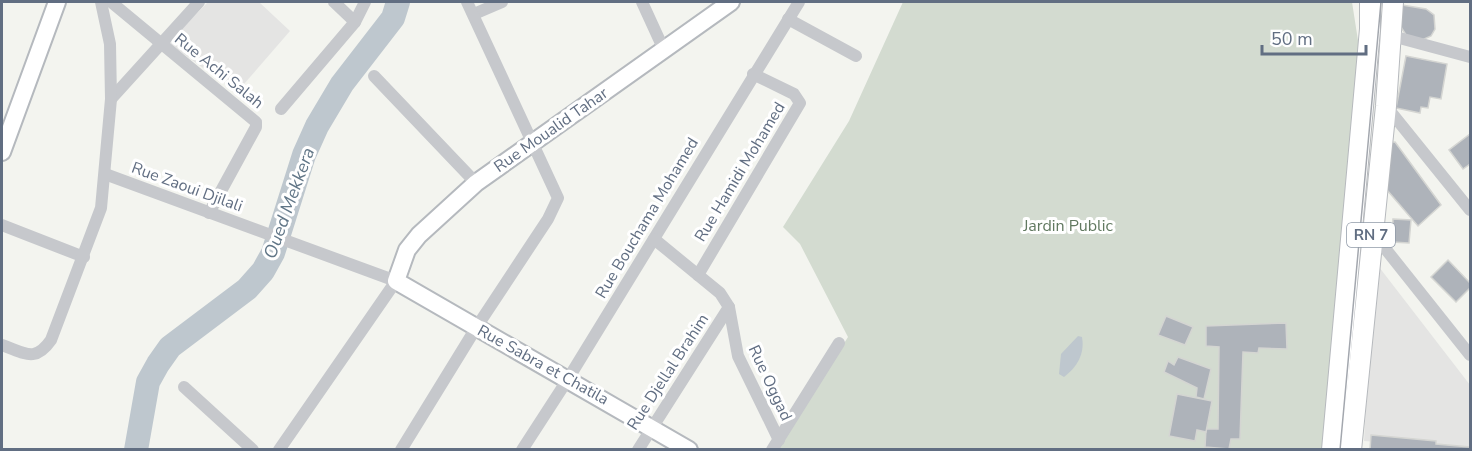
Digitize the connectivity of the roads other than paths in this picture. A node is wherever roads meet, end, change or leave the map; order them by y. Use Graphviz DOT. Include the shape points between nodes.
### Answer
graph roads {
  1 [pos="57,2"];
  2 [pos="101,2"];
  3 [pos="111,2"];
  4 [pos="199,2"];
  5 [pos="334,2"];
  6 [pos="364,2"];
  7 [pos="468,2"];
  8 [pos="502,2"];
  9 [pos="642,2"];
  10 [pos="731,2"];
  11 [pos="799,2"];
  12 [pos="1370,2"];
  13 [pos="474,14"];
  14 [pos="788,19"];
  15 [pos="1392,19"];
  16 [pos="355,22"];
  17 [pos="159,43"];
  18 [pos="664,50"];
  19 [pos="856,57"];
  20 [pos="1470,57"];
  21 [pos="753,74"];
  22 [pos="374,76"];
  23 [pos="111,99"];
  24 [pos="1386,106"];
  25 [pos="281,108"];
  26 [pos="534,142"];
  27 [pos="2,152"];
  28 [pos="105,174"];
  29 [pos="476,183"];
  30 [pos="1470,210"];
  31 [pos="209,213"];
  32 [pos="2,225"];
  33 [pos="1372,231"];
  34 [pos="654,239"];
  35 [pos="84,257"];
  36 [pos="698,275"];
  37 [pos="396,281"];
  38 [pos="729,308"];
  39 [pos="476,328"];
  40 [pos="838,343"];
  41 [pos="2,345"];
  42 [pos="1470,355"];
  43 [pos="568,380"];
  44 [pos="184,387"];
  45 [pos="652,426"];
  46 [pos="776,445"];
  47 [pos="253,450"];
  48 [pos="279,450"];
  49 [pos="401,450"];
  50 [pos="522,450"];
  51 [pos="638,450"];
  52 [pos="689,450"];
  53 [pos="1332,450"];
  54 [pos="1351,450"];
  1 -- 27 [label="street"];
  2 -- 23 [label="street" via="110,44"];
  3 -- 17 [label="street, Rue Achi Salah"];
  4 -- 17 [label="street"];
  5 -- 16 [label="street"];
  6 -- 16 [label="street"];
  7 -- 13 [label="street"];
  8 -- 13 [label="street"];
  9 -- 18 [label="street"];
  10 -- 18 [label="street, Rue Moualid Tahar"];
  11 -- 14 [label="street, Rue Bouchama Mohamed"];
  12 -- 53 [label="main road, RN 7"];
  13 -- 26 [label="street"];
  14 -- 19 [label="street"];
  14 -- 21 [label="street, Rue Bouchama Mohamed"];
  15 -- 20 [label="street"];
  15 -- 24 [label="main road, RN 7"];
  16 -- 25 [label="street"];
  17 -- 23 [label="street"];
  17 -- 31 [label="street, Rue Achi Salah" via="256,122"];
  18 -- 26 [label="street, Rue Moualid Tahar"];
  21 -- 34 [label="street, Rue Bouchama Mohamed"];
  21 -- 36 [label="street, Rue Hamidi Mohamed" via="794,94 800,103"];
  22 -- 29 [label="street"];
  23 -- 28 [label="street"];
  24 -- 30 [label="street"];
  24 -- 33 [label="main road, RN 7"];
  26 -- 29 [label="street, Rue Moualid Tahar"];
  26 -- 39 [label="street" via="558,198"];
  28 -- 31 [label="street, Rue Zaoui Djilali"];
  28 -- 35 [label="street" via="101,208"];
  29 -- 37 [label="street, Rue Moualid Tahar" via="419,235 407,250"];
  31 -- 37 [label="street, Rue Zaoui Djilali"];
  32 -- 35 [label="street"];
  33 -- 42 [label="street"];
  33 -- 54 [label="main road, RN 7"];
  34 -- 36 [label="street, Rue Djellal Brahim"];
  34 -- 43 [label="street, Rue Bouchama Mohamed"];
  35 -- 41 [label="street" via="43,351 35,355"];
  36 -- 38 [label="street, Rue Djellal Brahim" via="720,293"];
  37 -- 39 [label="street, Rue Sabra et Chatila"];
  37 -- 48 [label="street"];
  38 -- 45 [label="street, Rue Djellal Brahim"];
  38 -- 46 [label="street, Rue Oggad" via="738,356"];
  39 -- 43 [label="street, Rue Sabra et Chatila"];
  39 -- 49 [label="street"];
  40 -- 46 [label="street"];
  43 -- 45 [label="street, Rue Sabra et Chatila"];
  43 -- 50 [label="street, Rue Bouchama Mohamed"];
  44 -- 47 [label="street"];
  45 -- 51 [label="street, Rue Djellal Brahim"];
  45 -- 52 [label="street, Rue Sabra et Chatila"];
}
